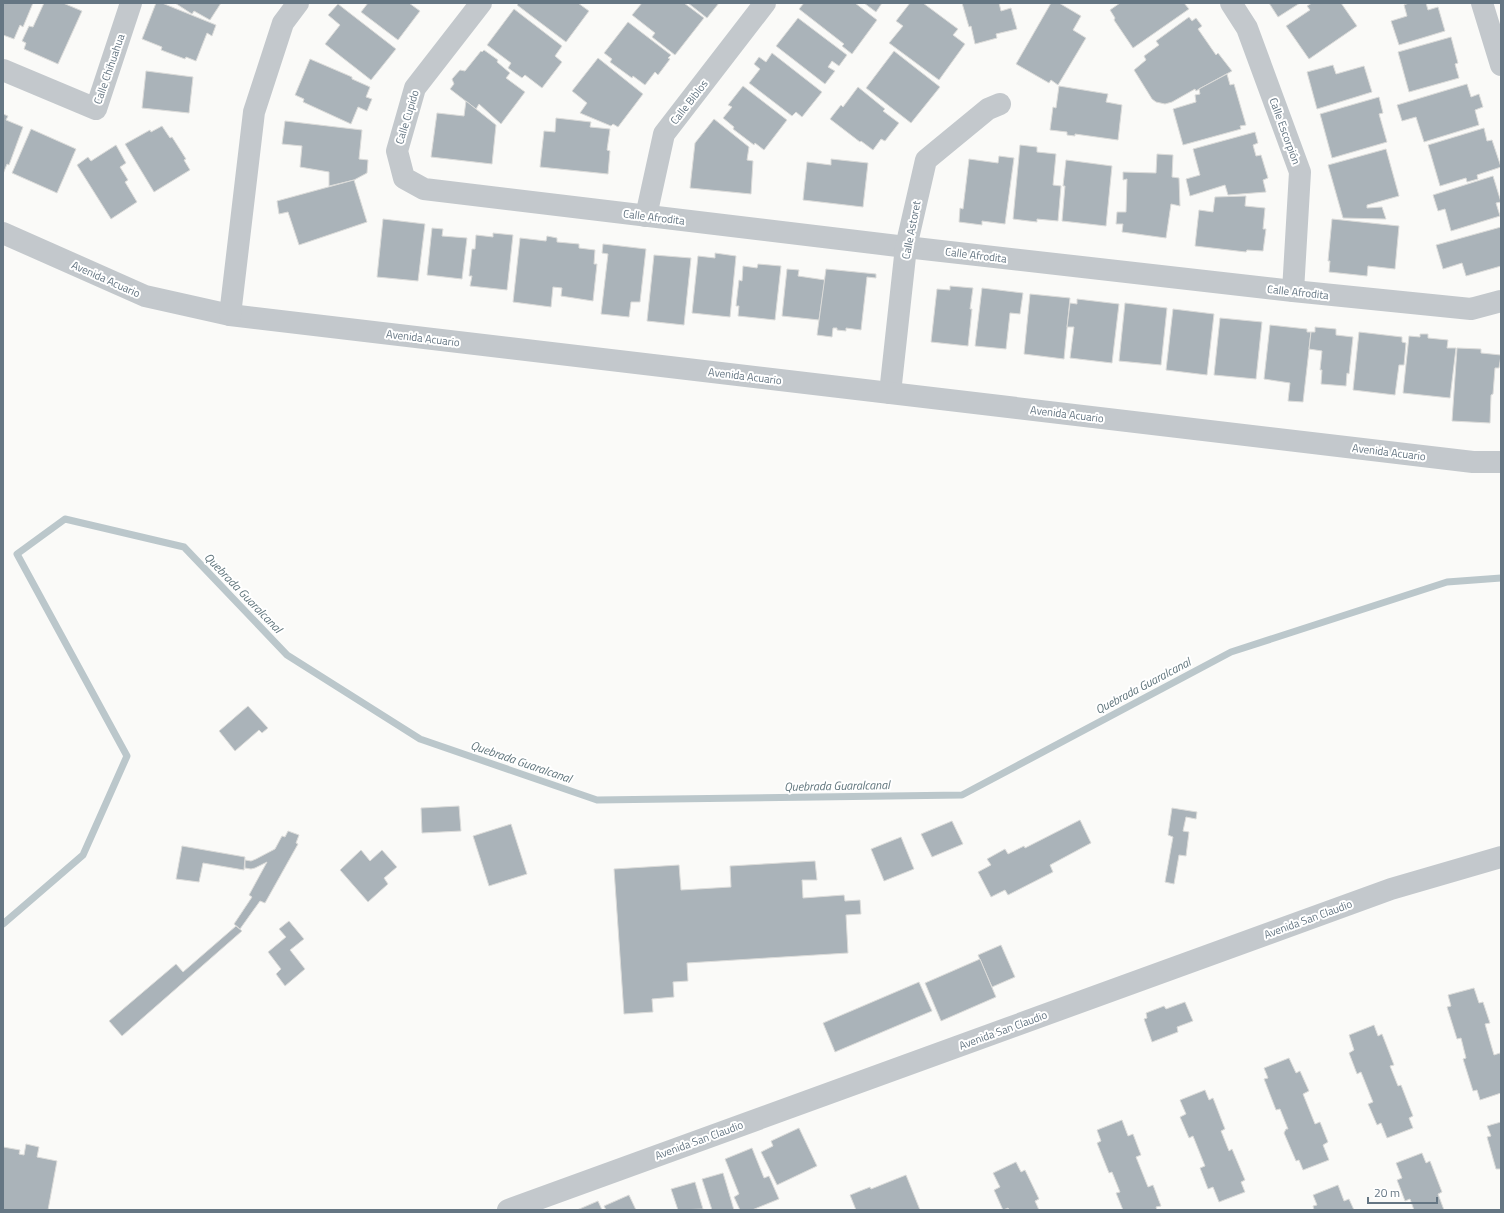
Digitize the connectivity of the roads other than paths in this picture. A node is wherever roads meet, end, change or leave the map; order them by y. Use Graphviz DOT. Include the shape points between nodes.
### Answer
graph roads {
  1 [pos="132,3"];
  2 [pos="298,3"];
  3 [pos="481,3"];
  4 [pos="765,3"];
  5 [pos="1231,3"];
  6 [pos="1482,3"];
  7 [pos="1501,65"];
  8 [pos="3,70"];
  9 [pos="1000,104"];
  10 [pos="451,192"];
  11 [pos="646,216"];
  12 [pos="3,234"];
  13 [pos="906,247"];
  14 [pos="1294,292"];
  15 [pos="1501,301"];
  16 [pos="230,315"];
  17 [pos="890,392"];
  18 [pos="1501,462"];
  19 [pos="1501,857"];
  20 [pos="508,1210"];
  1 -- 8 [label="street, Calle Chihuahua" via="96,109"];
  2 -- 16 [label="street" via="283,23 254,112"];
  3 -- 10 [label="street, Calle Cupido" via="415,88 397,151 404,178 424,189"];
  4 -- 11 [label="street, Calle Biblos" via="664,134"];
  5 -- 14 [label="street, Calle Escorpión" via="1247,28 1300,172"];
  6 -- 7 [label="street"];
  9 -- 13 [label="street, Calle Astoret" via="988,109 926,160"];
  10 -- 11 [label="street, Calle Afrodita"];
  11 -- 13 [label="street, Calle Afrodita"];
  12 -- 16 [label="street, Avenida Acuario" via="145,296"];
  13 -- 14 [label="street, Calle Afrodita"];
  13 -- 17 [label="street, Calle Astoret"];
  14 -- 15 [label="street, Calle Afrodita" via="1471,309"];
  16 -- 17 [label="street, Avenida Acuario"];
  17 -- 18 [label="street, Avenida Acuario" via="1473,462"];
  19 -- 20 [label="street, Avenida San Claudio" via="1391,889"];
}
